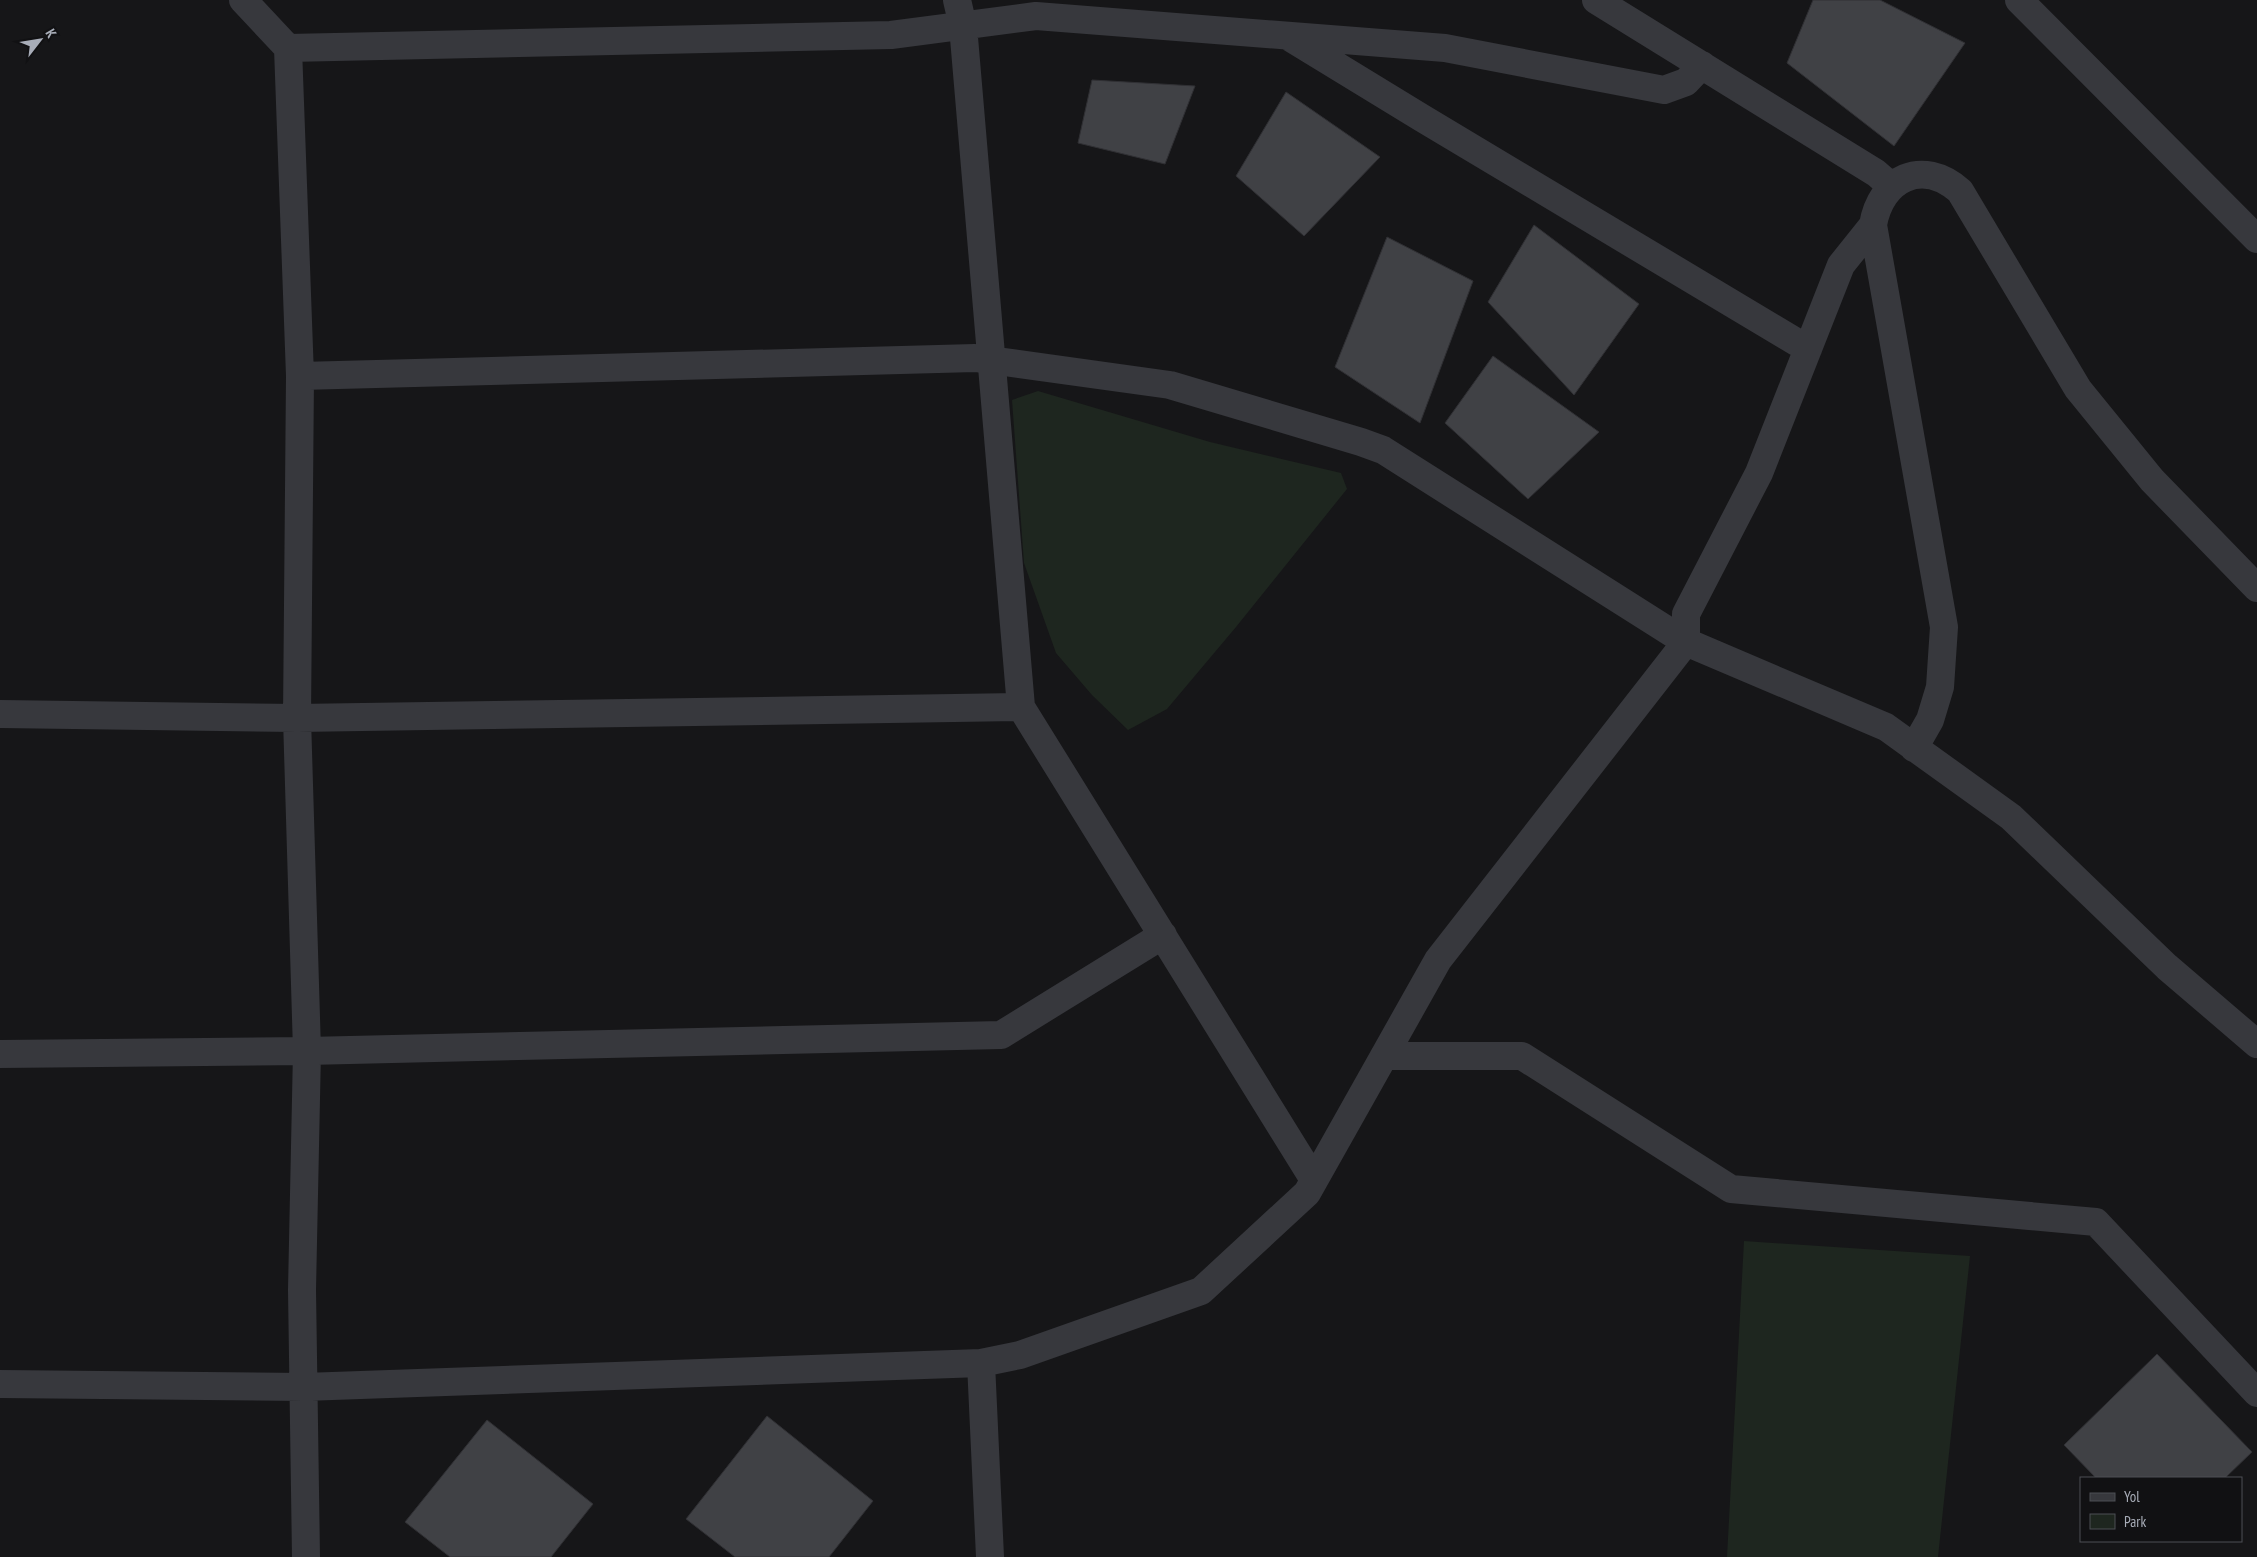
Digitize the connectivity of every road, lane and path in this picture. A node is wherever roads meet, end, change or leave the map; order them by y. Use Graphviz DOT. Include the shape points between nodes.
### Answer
graph roads {
  1 [pos="243,0"];
  2 [pos="1596,0"];
  3 [pos="2019,0"];
  4 [pos="960,13"];
  5 [pos="1287,36"];
  6 [pos="288,48"];
  7 [pos="1702,65"];
  8 [pos="1891,186"];
  9 [pos="1873,225"];
  10 [pos="2257,239"];
  11 [pos="1808,349"];
  12 [pos="991,361"];
  13 [pos="300,376"];
  14 [pos="2257,588"];
  15 [pos="1686,642"];
  16 [pos="1021,707"];
  17 [pos="0,714"];
  18 [pos="296,718"];
  19 [pos="1914,748"];
  20 [pos="1163,935"];
  21 [pos="2257,1044"];
  22 [pos="306,1051"];
  23 [pos="0,1054"];
  24 [pos="1384,1056"];
  25 [pos="1314,1180"];
  26 [pos="981,1363"];
  27 [pos="0,1384"];
  28 [pos="304,1388"];
  29 [pos="2257,1393"];
  30 [pos="306,1557"];
  31 [pos="990,1557"];
  1 -- 6 [label="street"];
  2 -- 7 [label="street"];
  3 -- 10 [label="street"];
  4 -- 5 [label="street"];
  4 -- 6 [label="street" via="891,35"];
  4 -- 12 [label="street"];
  5 -- 7 [label="street" via="1445,48 1664,90 1686,82"];
  5 -- 11 [label="street"];
  6 -- 13 [label="street"];
  7 -- 8 [label="street"];
  8 -- 9 [label="street" via="1876,208"];
  8 -- 14 [label="street" via="1907,178 1926,175 1950,182 1960,190 2078,389 2152,480"];
  9 -- 11 [label="street" via="1841,265"];
  9 -- 19 [label="street" via="1944,627 1940,687 1930,720"];
  11 -- 15 [label="street" via="1759,473 1686,614"];
  12 -- 13 [label="street" via="975,358"];
  12 -- 15 [label="street" via="1170,385 1383,450"];
  12 -- 16 [label="street"];
  13 -- 18 [label="street"];
  15 -- 19 [label="street" via="1886,728"];
  15 -- 24 [label="street" via="1438,960"];
  16 -- 18 [label="street"];
  16 -- 20 [label="street"];
  17 -- 18 [label="street"];
  18 -- 22 [label="street"];
  19 -- 21 [label="street" via="2011,817 2167,968"];
  20 -- 22 [label="street" via="1001,1035"];
  20 -- 25 [label="street"];
  22 -- 23 [label="street"];
  22 -- 28 [label="street" via="302,1290"];
  24 -- 25 [label="street"];
  24 -- 29 [label="street" via="1522,1056 1731,1189 2096,1222"];
  25 -- 26 [label="street" via="1307,1193 1201,1291 1020,1355"];
  26 -- 28 [label="street"];
  26 -- 31 [label="street"];
  27 -- 28 [label="street"];
  28 -- 30 [label="street"];
}
